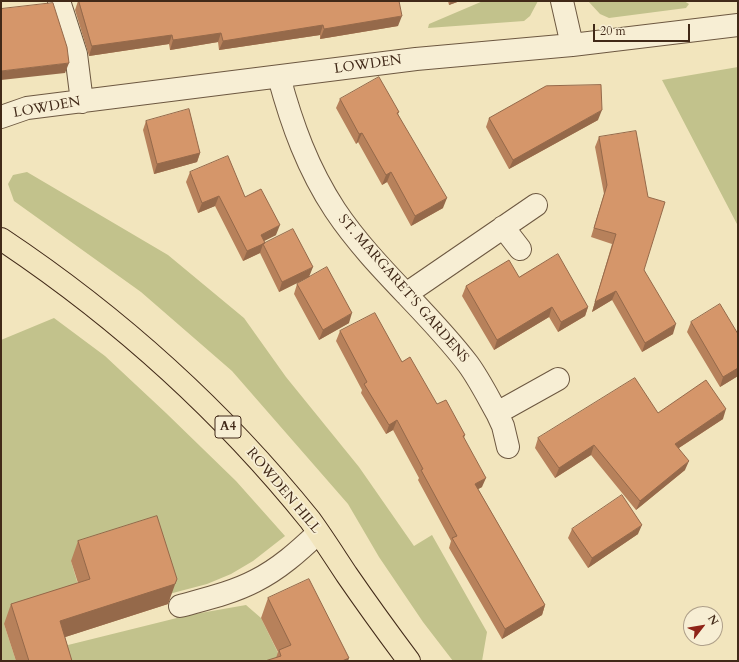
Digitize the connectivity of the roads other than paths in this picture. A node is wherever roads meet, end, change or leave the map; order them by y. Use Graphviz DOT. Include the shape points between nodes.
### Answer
graph roads {
  1 [pos="59,1"];
  2 [pos="562,1"];
  3 [pos="738,25"];
  4 [pos="572,45"];
  5 [pos="279,77"];
  6 [pos="82,102"];
  7 [pos="1,117"];
  8 [pos="536,205"];
  9 [pos="503,227"];
  10 [pos="1,239"];
  11 [pos="520,249"];
  12 [pos="406,294"];
  13 [pos="558,379"];
  14 [pos="497,414"];
  15 [pos="508,447"];
  16 [pos="318,533"];
  17 [pos="180,606"];
  18 [pos="409,661"];
  1 -- 6 [label="street" via="76,54"];
  2 -- 4 [label="street"];
  3 -- 4 [label="street, LOWDEN"];
  4 -- 5 [label="street, LOWDEN" via="416,59"];
  5 -- 6 [label="street, LOWDEN"];
  5 -- 12 [label="street, ST. MARGARET'S GARDENS" via="300,144 315,176 354,236"];
  6 -- 7 [label="street, LOWDEN" via="27,108"];
  8 -- 9 [label="street"];
  9 -- 11 [label="street"];
  9 -- 12 [label="street"];
  10 -- 16 [label="main road, ROWDEN HILL / A4" via="89,301 149,350 232,432 292,499"];
  12 -- 14 [label="street, ST. MARGARET'S GARDENS" via="468,364"];
  13 -- 14 [label="street"];
  14 -- 15 [label="street, ST. MARGARET'S GARDENS"];
  16 -- 17 [label="street" via="289,558 255,581"];
  16 -- 18 [label="main road, ROWDEN HILL / A4"];
}
